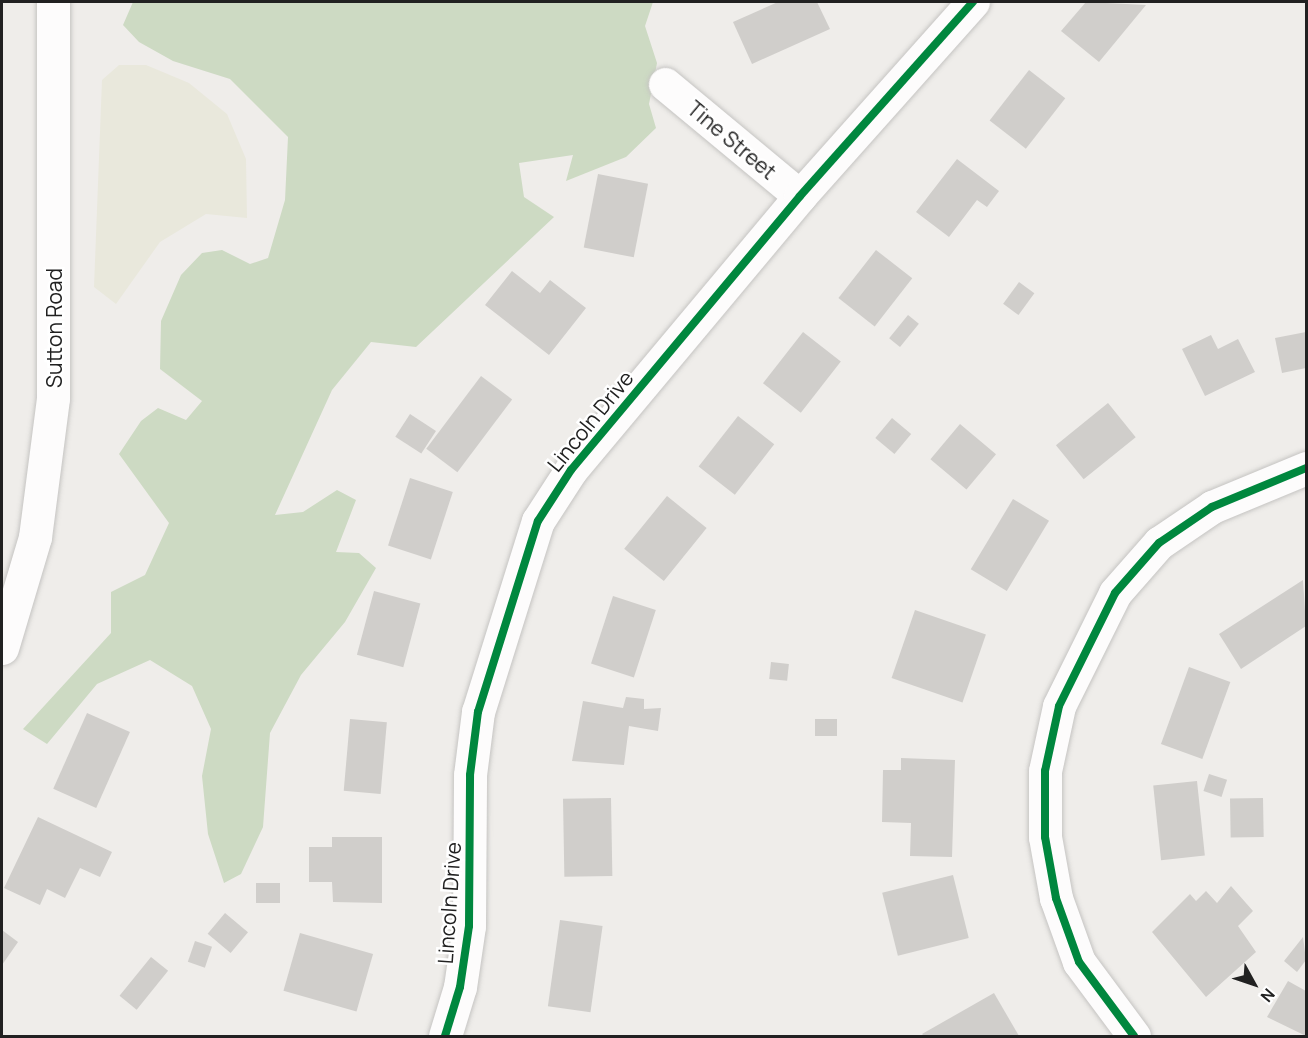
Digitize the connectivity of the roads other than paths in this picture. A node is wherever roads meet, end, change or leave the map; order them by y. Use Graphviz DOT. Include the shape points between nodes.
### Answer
graph roads {
  1 [pos="53,2"];
  2 [pos="973,2"];
  3 [pos="665,84"];
  4 [pos="800,196"];
  5 [pos="1306,468"];
  6 [pos="2,648"];
  7 [pos="445,1036"];
  8 [pos="1134,1036"];
  1 -- 6 [label="street, Sutton Road" via="53,398 35,537"];
  2 -- 4 [label="street, Lincoln Drive"];
  3 -- 4 [label="street, Tine Street"];
  4 -- 7 [label="street, Lincoln Drive" via="572,470 538,521 478,712 471,775 469,926 460,987"];
  5 -- 8 [label="street" via="1212,507 1159,543 1116,593 1059,706 1045,771 1045,837 1056,898 1079,962"];
}
